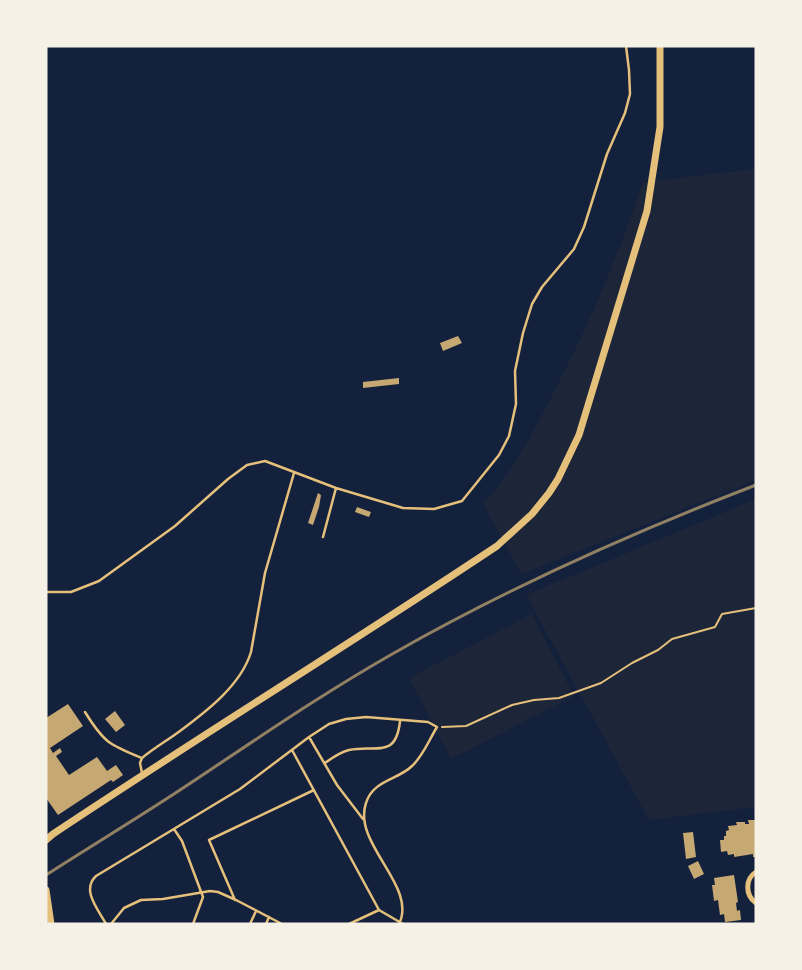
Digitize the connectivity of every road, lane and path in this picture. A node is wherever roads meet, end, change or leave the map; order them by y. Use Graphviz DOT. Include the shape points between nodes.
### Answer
graph roads {
  1 [pos="626,46"];
  2 [pos="660,46"];
  3 [pos="294,473"];
  4 [pos="336,488"];
  5 [pos="323,538"];
  6 [pos="46,592"];
  7 [pos="756,608"];
  8 [pos="85,712"];
  9 [pos="400,721"];
  10 [pos="436,727"];
  11 [pos="309,737"];
  12 [pos="292,750"];
  13 [pos="142,758"];
  14 [pos="324,764"];
  15 [pos="143,774"];
  16 [pos="314,790"];
  17 [pos="364,820"];
  18 [pos="174,829"];
  19 [pos="46,840"];
  20 [pos="756,872"];
  21 [pos="46,890"];
  22 [pos="202,891"];
  23 [pos="236,900"];
  24 [pos="756,903"];
  25 [pos="379,910"];
  26 [pos="256,911"];
  27 [pos="269,917"];
  28 [pos="399,923"];
  29 [pos="50,924"];
  30 [pos="106,924"];
  31 [pos="111,924"];
  32 [pos="194,924"];
  33 [pos="250,924"];
  34 [pos="266,924"];
  35 [pos="282,924"];
  36 [pos="349,924"];
  37 [pos="404,924"];
  1 -- 4 [label="lane" via="630,94 625,113 574,249 532,304 522,333 515,372 515,412 509,436 499,455 462,502 434,509 403,508"];
  2 -- 15 [label="street" via="660,128 647,211 579,435 549,493 532,514 499,544"];
  3 -- 4 [label="lane"];
  3 -- 6 [label="lane" via="265,461 247,465 175,526 99,581 71,592"];
  3 -- 13 [label="lane" via="265,573 248,663 235,681 199,716"];
  4 -- 5 [label="lane"];
  7 -- 10 [label="path" via="722,614 715,628 672,639 601,683 558,698 512,705 466,726"];
  8 -- 13 [label="lane" via="105,740"];
  9 -- 10 [label="lane" via="428,722"];
  9 -- 11 [label="lane" via="366,717 346,719 329,724"];
  9 -- 14 [label="lane" via="396,737 385,748 347,750"];
  10 -- 17 [label="lane" via="412,766 370,794"];
  11 -- 12 [label="lane"];
  11 -- 14 [label="lane"];
  12 -- 16 [label="lane"];
  12 -- 18 [label="lane" via="240,789"];
  13 -- 15 [label="lane"];
  14 -- 17 [label="lane"];
  15 -- 19 [label="street"];
  16 -- 23 [label="lane" via="209,840"];
  16 -- 25 [label="lane"];
  17 -- 28 [label="lane" via="374,847 399,894 402,912"];
  18 -- 22 [label="lane"];
  18 -- 30 [label="lane" via="96,876 90,883 90,895"];
  20 -- 24 [label="street" via="747,882 748,892"];
  21 -- 29 [label="street"];
  22 -- 23 [label="lane" via="218,892"];
  22 -- 31 [label="lane" via="141,900 124,908"];
  22 -- 32 [label="lane" via="202,904"];
  23 -- 26 [label="lane"];
  25 -- 28 [label="lane"];
  25 -- 36 [label="lane"];
  26 -- 27 [label="lane"];
  26 -- 33 [label="lane"];
  27 -- 34 [label="lane"];
  27 -- 35 [label="lane"];
  28 -- 37 [label="lane"];
}
